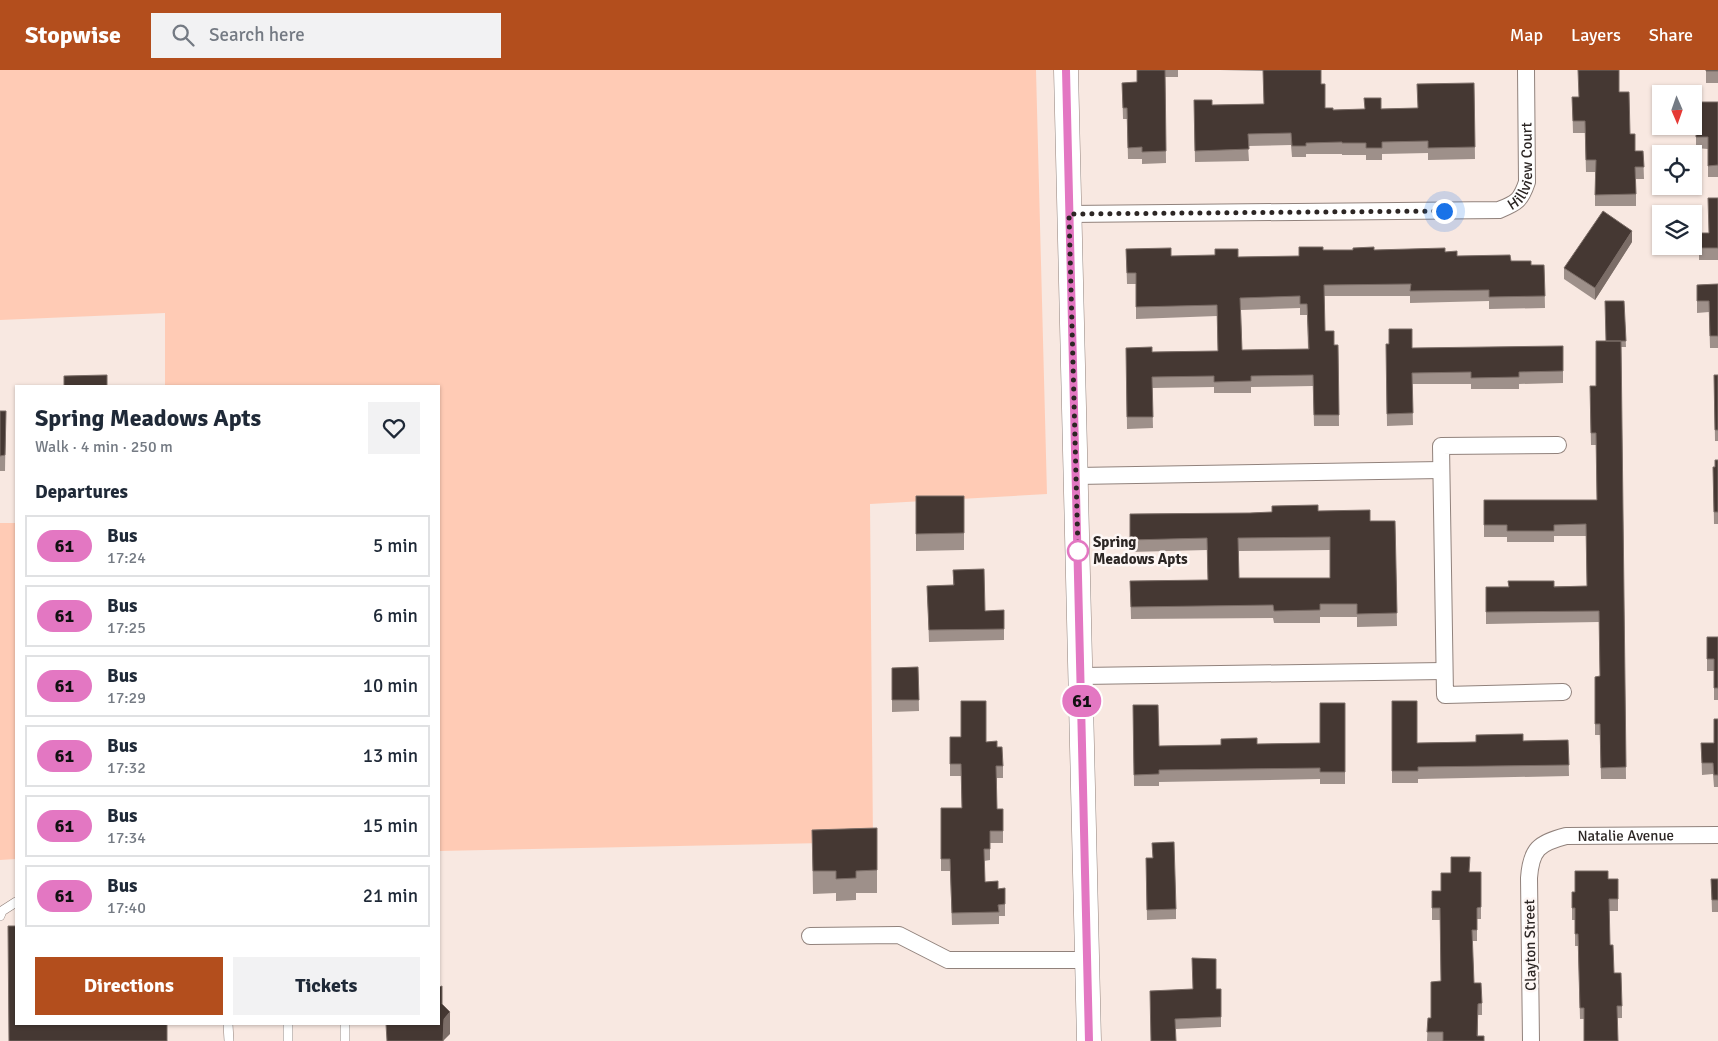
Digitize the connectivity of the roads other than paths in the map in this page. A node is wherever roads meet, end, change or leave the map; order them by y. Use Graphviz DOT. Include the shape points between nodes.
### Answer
graph roads {
  1 [pos="1066,70"];
  2 [pos="1526,70"];
  3 [pos="1069,214"];
  4 [pos="1558,445"];
  5 [pos="1441,470"];
  6 [pos="1076,476"];
  7 [pos="1444,671"];
  8 [pos="1081,676"];
  9 [pos="1563,692"];
  10 [pos="1718,835"];
  11 [pos="1536,850"];
  12 [pos="15,903"];
  13 [pos="0,916"];
  14 [pos="810,936"];
  15 [pos="1088,960"];
  16 [pos="228,1025"];
  17 [pos="288,1025"];
  18 [pos="345,1025"];
  19 [pos="228,1041"];
  20 [pos="288,1041"];
  21 [pos="345,1041"];
  22 [pos="1089,1041"];
  23 [pos="1531,1041"];
  1 -- 3 [label="street"];
  2 -- 3 [label="street, Hillview Court" via="1527,182 1514,204 1500,210"];
  3 -- 6 [label="street"];
  4 -- 5 [label="street" via="1441,446"];
  5 -- 6 [label="street"];
  5 -- 7 [label="street"];
  6 -- 8 [label="street"];
  7 -- 8 [label="street"];
  7 -- 9 [label="street" via="1444,695"];
  8 -- 15 [label="street"];
  10 -- 11 [label="street, Natalie Avenue" via="1566,836 1548,841"];
  11 -- 23 [label="street, Clayton Street" via="1528,878"];
  12 -- 13 [label="lane"];
  14 -- 15 [label="street" via="899,935 948,960"];
  15 -- 22 [label="street"];
  16 -- 19 [label="lane"];
  17 -- 20 [label="lane"];
  18 -- 21 [label="lane"];
}
